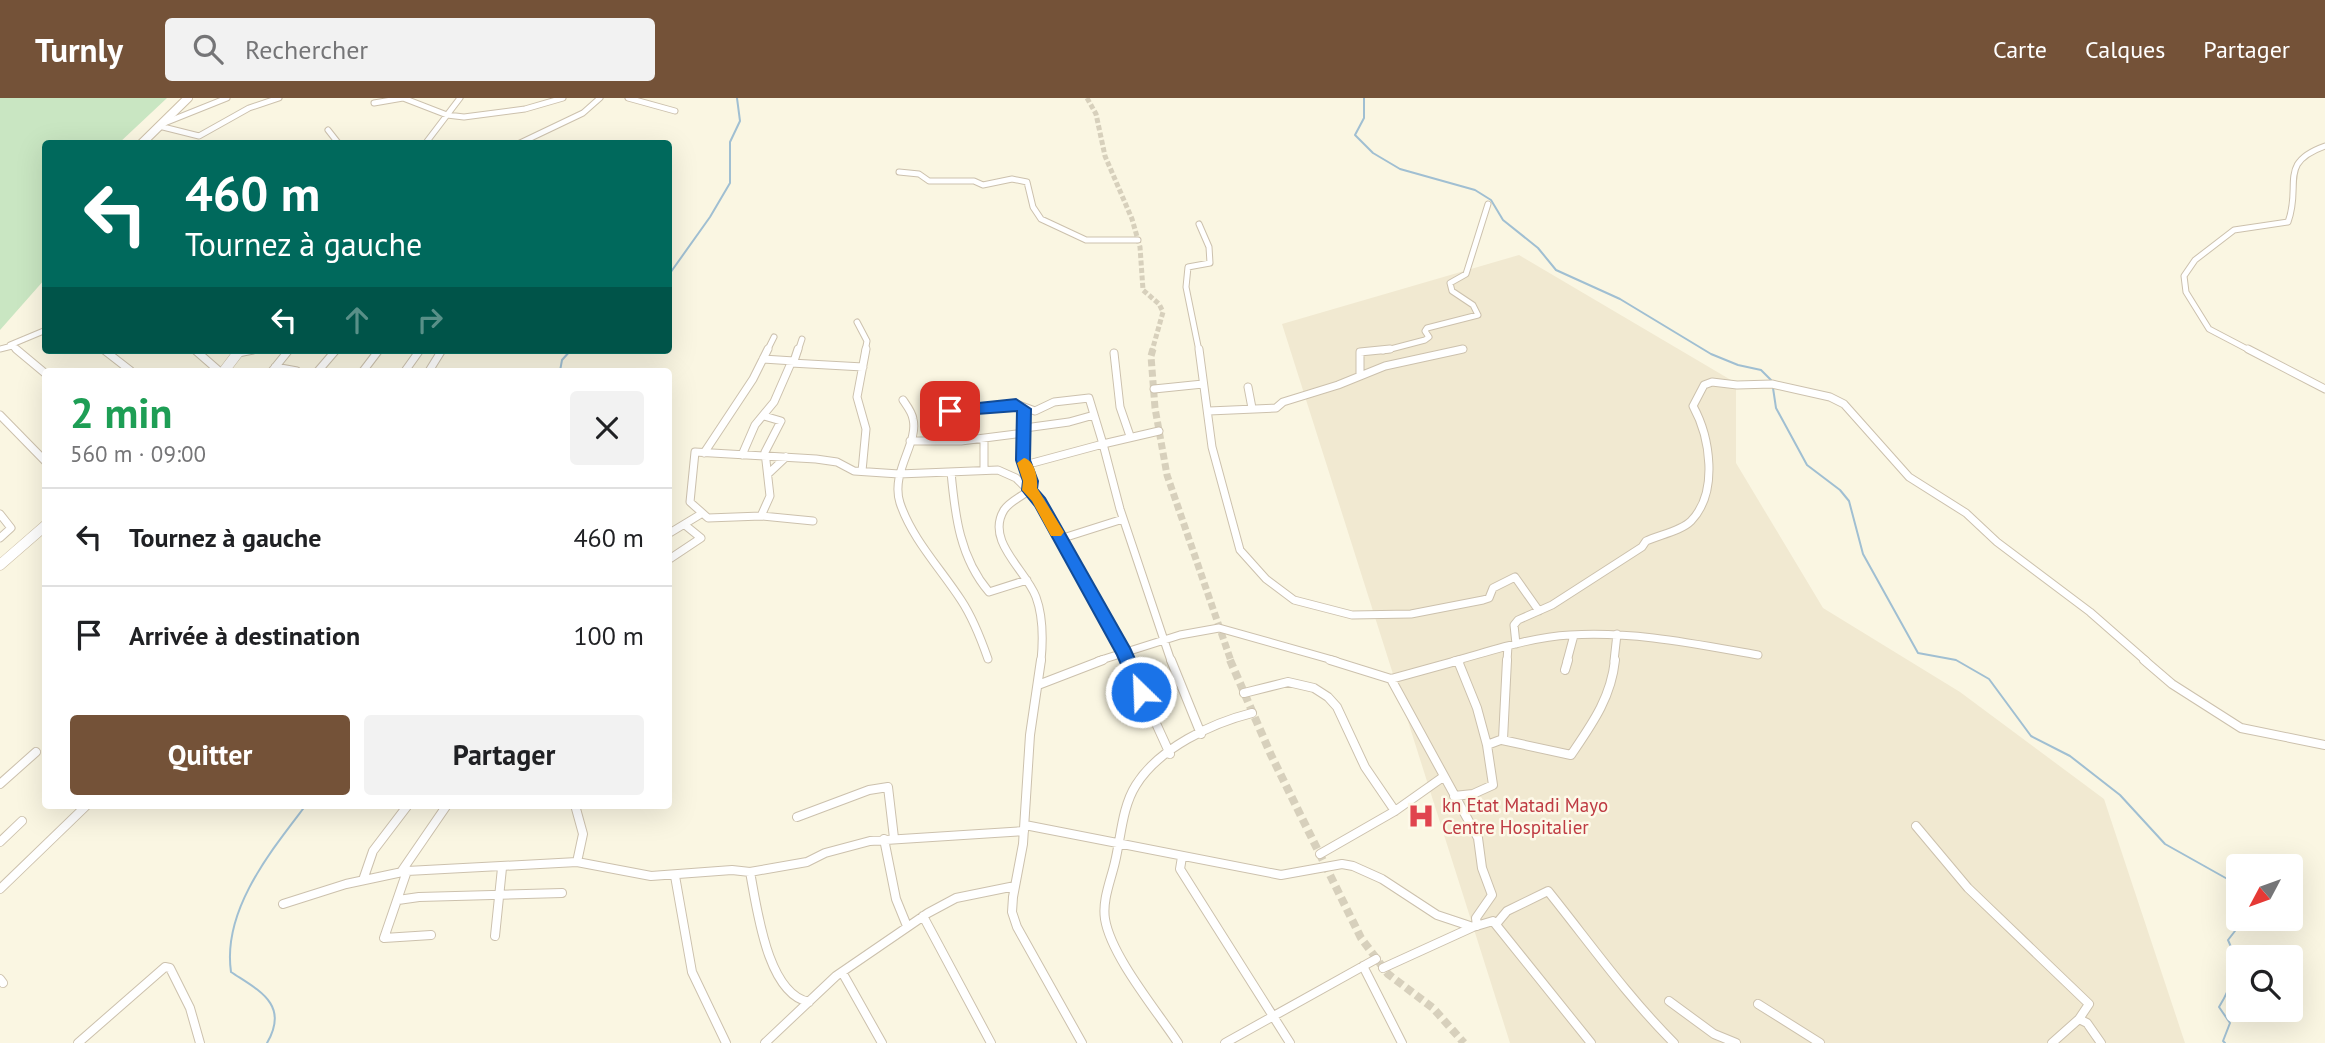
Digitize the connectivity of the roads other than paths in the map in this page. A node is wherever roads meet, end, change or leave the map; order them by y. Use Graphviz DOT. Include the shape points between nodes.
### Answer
graph roads {
  1 [pos="188,98"];
  2 [pos="227,98"];
  3 [pos="279,98"];
  4 [pos="460,98"];
  5 [pos="563,98"];
  6 [pos="600,98"];
  7 [pos="628,98"];
  8 [pos="374,103"];
  9 [pos="675,111"];
  10 [pos="447,115"];
  11 [pos="160,125"];
  12 [pos="328,130"];
  13 [pos="145,140"];
  14 [pos="336,140"];
  15 [pos="428,140"];
  16 [pos="526,140"];
  17 [pos="2325,145"];
  18 [pos="899,172"];
  19 [pos="1488,204"];
  20 [pos="1199,224"];
  21 [pos="1138,240"];
  22 [pos="857,322"];
  23 [pos="42,332"];
  24 [pos="774,337"];
  25 [pos="802,339"];
  26 [pos="10,345"];
  27 [pos="0,349"];
  28 [pos="1463,349"];
  29 [pos="1114,353"];
  30 [pos="109,354"];
  31 [pos="200,354"];
  32 [pos="236,354"];
  33 [pos="286,354"];
  34 [pos="333,354"];
  35 [pos="377,354"];
  36 [pos="763,359"];
  37 [pos="793,361"];
  38 [pos="863,367"];
  39 [pos="127,368"];
  40 [pos="217,368"];
  41 [pos="224,368"];
  42 [pos="274,368"];
  43 [pos="321,368"];
  44 [pos="365,368"];
  45 [pos="42,371"];
  46 [pos="1360,376"];
  47 [pos="1203,384"];
  48 [pos="1248,387"];
  49 [pos="1154,389"];
  50 [pos="2325,389"];
  51 [pos="903,400"];
  52 [pos="1252,408"];
  53 [pos="1024,409"];
  54 [pos="950,411"];
  55 [pos="1209,411"];
  56 [pos="0,415"];
  57 [pos="1094,415"];
  58 [pos="764,416"];
  59 [pos="1025,431"];
  60 [pos="1159,431"];
  61 [pos="1130,436"];
  62 [pos="984,439"];
  63 [pos="910,441"];
  64 [pos="1103,444"];
  65 [pos="704,453"];
  66 [pos="742,455"];
  67 [pos="764,456"];
  68 [pos="786,457"];
  69 [pos="42,458"];
  70 [pos="1025,465"];
  71 [pos="984,470"];
  72 [pos="862,471"];
  73 [pos="951,471"];
  74 [pos="899,474"];
  75 [pos="767,475"];
  76 [pos="1030,490"];
  77 [pos="0,514"];
  78 [pos="701,514"];
  79 [pos="761,516"];
  80 [pos="1123,519"];
  81 [pos="813,522"];
  82 [pos="685,525"];
  83 [pos="42,529"];
  84 [pos="672,532"];
  85 [pos="0,538"];
  86 [pos="1060,539"];
  87 [pos="672,556"];
  88 [pos="0,565"];
  89 [pos="1027,580"];
  90 [pos="1539,611"];
  91 [pos="1617,634"];
  92 [pos="1574,635"];
  93 [pos="1163,641"];
  94 [pos="1512,645"];
  95 [pos="1124,653"];
  96 [pos="1758,655"];
  97 [pos="988,659"];
  98 [pos="1458,661"];
  99 [pos="1565,670"];
  100 [pos="1391,679"];
  101 [pos="1038,685"];
  102 [pos="1244,693"];
  103 [pos="1252,713"];
  104 [pos="1201,734"];
  105 [pos="1502,740"];
  106 [pos="1487,745"];
  107 [pos="2325,745"];
  108 [pos="36,752"];
  109 [pos="1170,754"];
  110 [pos="1443,777"];
  111 [pos="0,784"];
  112 [pos="1454,796"];
  113 [pos="84,809"];
  114 [pos="405,809"];
  115 [pos="444,809"];
  116 [pos="576,809"];
  117 [pos="1395,811"];
  118 [pos="797,817"];
  119 [pos="22,821"];
  120 [pos="1916,826"];
  121 [pos="1024,828"];
  122 [pos="894,838"];
  123 [pos="884,839"];
  124 [pos="0,842"];
  125 [pos="1119,842"];
  126 [pos="1320,854"];
  127 [pos="1182,858"];
  128 [pos="577,862"];
  129 [pos="502,868"];
  130 [pos="404,872"];
  131 [pos="750,872"];
  132 [pos="675,876"];
  133 [pos="363,880"];
  134 [pos="1015,886"];
  135 [pos="0,889"];
  136 [pos="562,893"];
  137 [pos="499,894"];
  138 [pos="398,900"];
  139 [pos="283,904"];
  140 [pos="923,916"];
  141 [pos="1497,923"];
  142 [pos="907,926"];
  143 [pos="1475,926"];
  144 [pos="431,935"];
  145 [pos="495,936"];
  146 [pos="1376,959"];
  147 [pos="1363,966"];
  148 [pos="1383,968"];
  149 [pos="842,972"];
  150 [pos="1669,1001"];
  151 [pos="810,1002"];
  152 [pos="1758,1004"];
  153 [pos="1273,1014"];
  154 [pos="2079,1019"];
  155 [pos="78,1043"];
  156 [pos="200,1043"];
  157 [pos="726,1043"];
  158 [pos="765,1043"];
  159 [pos="882,1043"];
  160 [pos="990,1043"];
  161 [pos="1082,1043"];
  162 [pos="1178,1043"];
  163 [pos="1225,1043"];
  164 [pos="1290,1043"];
  165 [pos="1402,1043"];
  166 [pos="1591,1043"];
  167 [pos="1674,1043"];
  168 [pos="1736,1043"];
  169 [pos="1820,1043"];
  170 [pos="2052,1043"];
  171 [pos="2101,1043"];
  1 -- 11 [label="street"];
  2 -- 11 [label="street"];
  3 -- 11 [label="street" via="249,108 199,136"];
  4 -- 10 [label="street"];
  5 -- 10 [label="street" via="512,111"];
  6 -- 16 [label="street" via="583,113"];
  7 -- 9 [label="street"];
  8 -- 10 [label="street" via="404,98"];
  10 -- 15 [label="street"];
  11 -- 13 [label="street"];
  12 -- 14 [label="street"];
  17 -- 50 [label="street" via="2304,152 2299,159 2292,178 2297,197 2288,222 2234,230 2195,260 2184,276 2186,292 2209,329"];
  18 -- 21 [label="street" via="919,174 929,181 1027,182 1033,207 1042,219 1091,241"];
  19 -- 46 [label="street" via="1466,274 1450,283 1451,290 1473,304 1478,315 1427,328 1429,337 1424,340 1360,352"];
  20 -- 47 [label="street" via="1210,263 1188,267 1186,286"];
  22 -- 38 [label="street" via="866,335"];
  23 -- 26 [label="street"];
  24 -- 36 [label="street"];
  25 -- 37 [label="street"];
  26 -- 27 [label="street"];
  26 -- 45 [label="street"];
  28 -- 46 [label="street"];
  29 -- 61 [label="street" via="1119,407"];
  30 -- 39 [label="street"];
  31 -- 40 [label="street"];
  32 -- 41 [label="street"];
  33 -- 42 [label="street"];
  34 -- 43 [label="street"];
  35 -- 44 [label="street"];
  36 -- 37 [label="street"];
  36 -- 65 [label="street"];
  37 -- 38 [label="street"];
  37 -- 58 [label="street"];
  38 -- 72 [label="street" via="857,397 866,429"];
  46 -- 52 [label="street" via="1276,408"];
  47 -- 49 [label="street"];
  47 -- 55 [label="street"];
  48 -- 52 [label="street"];
  51 -- 63 [label="street" via="913,416"];
  52 -- 55 [label="street"];
  53 -- 54 [label="street" via="1016,404"];
  53 -- 57 [label="street" via="1035,411 1054,402 1086,397"];
  53 -- 59 [label="street"];
  55 -- 90 [label="street" via="1213,453 1240,550 1266,579 1294,600 1352,614 1411,614 1483,600 1493,588 1515,577"];
  56 -- 69 [label="street"];
  57 -- 59 [label="street"];
  57 -- 64 [label="street"];
  58 -- 66 [label="street"];
  58 -- 67 [label="street" via="780,421"];
  59 -- 62 [label="street"];
  59 -- 70 [label="street"];
  60 -- 61 [label="street"];
  61 -- 64 [label="street"];
  62 -- 63 [label="street"];
  62 -- 71 [label="street"];
  63 -- 74 [label="street"];
  64 -- 70 [label="street"];
  64 -- 80 [label="street"];
  65 -- 66 [label="street"];
  65 -- 78 [label="street" via="695,452 690,493 691,505"];
  66 -- 67 [label="street"];
  67 -- 68 [label="street"];
  67 -- 75 [label="street"];
  68 -- 72 [label="street" via="831,461"];
  68 -- 75 [label="street"];
  70 -- 76 [label="street"];
  71 -- 73 [label="street"];
  71 -- 76 [label="street" via="1003,471"];
  72 -- 74 [label="street"];
  73 -- 74 [label="street"];
  73 -- 89 [label="street" via="958,528 978,577 989,592"];
  74 -- 97 [label="street" via="903,513 975,624"];
  75 -- 79 [label="street" via="771,498"];
  76 -- 86 [label="street"];
  76 -- 89 [label="street" via="1005,508 998,526 1002,541"];
  77 -- 85 [label="street" via="11,528"];
  78 -- 79 [label="street" via="711,518"];
  78 -- 82 [label="street"];
  79 -- 81 [label="street"];
  80 -- 86 [label="street"];
  80 -- 93 [label="street"];
  82 -- 84 [label="street"];
  82 -- 87 [label="street" via="701,538"];
  83 -- 88 [label="street"];
  86 -- 95 [label="street"];
  89 -- 101 [label="street" via="1041,624"];
  90 -- 94 [label="street" via="1514,625"];
  90 -- 107 [label="street" via="1646,541 1695,518 1705,497 1710,453 1702,420 1693,407 1704,385 1772,384 1844,404 1909,477 1966,513 2172,684 2208,708 2254,733"];
  91 -- 92 [label="street"];
  91 -- 96 [label="street"];
  91 -- 105 [label="street" via="1614,677 1604,706 1571,754"];
  92 -- 94 [label="street"];
  92 -- 99 [label="street"];
  93 -- 95 [label="street"];
  93 -- 100 [label="street" via="1219,628"];
  93 -- 104 [label="street"];
  94 -- 98 [label="street"];
  94 -- 105 [label="street"];
  95 -- 101 [label="street"];
  95 -- 109 [label="street"];
  98 -- 100 [label="street"];
  98 -- 106 [label="street"];
  100 -- 110 [label="street"];
  101 -- 121 [label="street"];
  102 -- 117 [label="street" via="1288,682 1314,688 1328,697 1365,767"];
  103 -- 104 [label="street"];
  104 -- 109 [label="street"];
  105 -- 106 [label="street"];
  106 -- 112 [label="street" via="1493,785"];
  108 -- 111 [label="street"];
  109 -- 125 [label="street" via="1151,767 1135,787"];
  110 -- 112 [label="street"];
  110 -- 117 [label="street"];
  112 -- 143 [label="street" via="1476,833 1492,895"];
  113 -- 135 [label="street"];
  114 -- 133 [label="street" via="373,851"];
  115 -- 130 [label="street"];
  116 -- 128 [label="street" via="583,834"];
  117 -- 126 [label="street"];
  118 -- 122 [label="street" via="888,787"];
  119 -- 124 [label="street"];
  120 -- 154 [label="street" via="1965,884 2087,1001 2089,1007"];
  121 -- 122 [label="street"];
  121 -- 125 [label="street"];
  121 -- 134 [label="street"];
  122 -- 123 [label="street"];
  123 -- 131 [label="street" via="807,862"];
  123 -- 142 [label="street" via="895,899"];
  125 -- 127 [label="street"];
  125 -- 162 [label="street" via="1106,926"];
  127 -- 143 [label="street" via="1280,875 1353,866 1437,915"];
  127 -- 153 [label="street" via="1180,869"];
  128 -- 129 [label="street"];
  128 -- 132 [label="street"];
  129 -- 130 [label="street"];
  129 -- 137 [label="street"];
  130 -- 133 [label="street"];
  130 -- 138 [label="street"];
  131 -- 132 [label="street"];
  131 -- 151 [label="street" via="779,978 791,998"];
  132 -- 157 [label="street" via="692,972"];
  133 -- 139 [label="street"];
  134 -- 140 [label="street" via="956,898"];
  134 -- 161 [label="street" via="1012,912 1017,927"];
  136 -- 137 [label="street"];
  137 -- 138 [label="street"];
  137 -- 145 [label="street"];
  138 -- 144 [label="street" via="384,938"];
  140 -- 142 [label="street"];
  140 -- 160 [label="street"];
  141 -- 143 [label="street"];
  141 -- 166 [label="street"];
  141 -- 167 [label="street" via="1507,911 1548,891 1636,1005"];
  142 -- 149 [label="street"];
  143 -- 148 [label="street"];
  146 -- 147 [label="street"];
  147 -- 153 [label="street"];
  147 -- 165 [label="street"];
  149 -- 151 [label="street"];
  149 -- 159 [label="street"];
  150 -- 168 [label="street" via="1703,1027"];
  151 -- 158 [label="street"];
  152 -- 169 [label="street"];
  153 -- 163 [label="street"];
  153 -- 164 [label="street"];
  154 -- 170 [label="street"];
  154 -- 171 [label="street"];
  155 -- 156 [label="street" via="155,973 168,967 182,989"];
}
